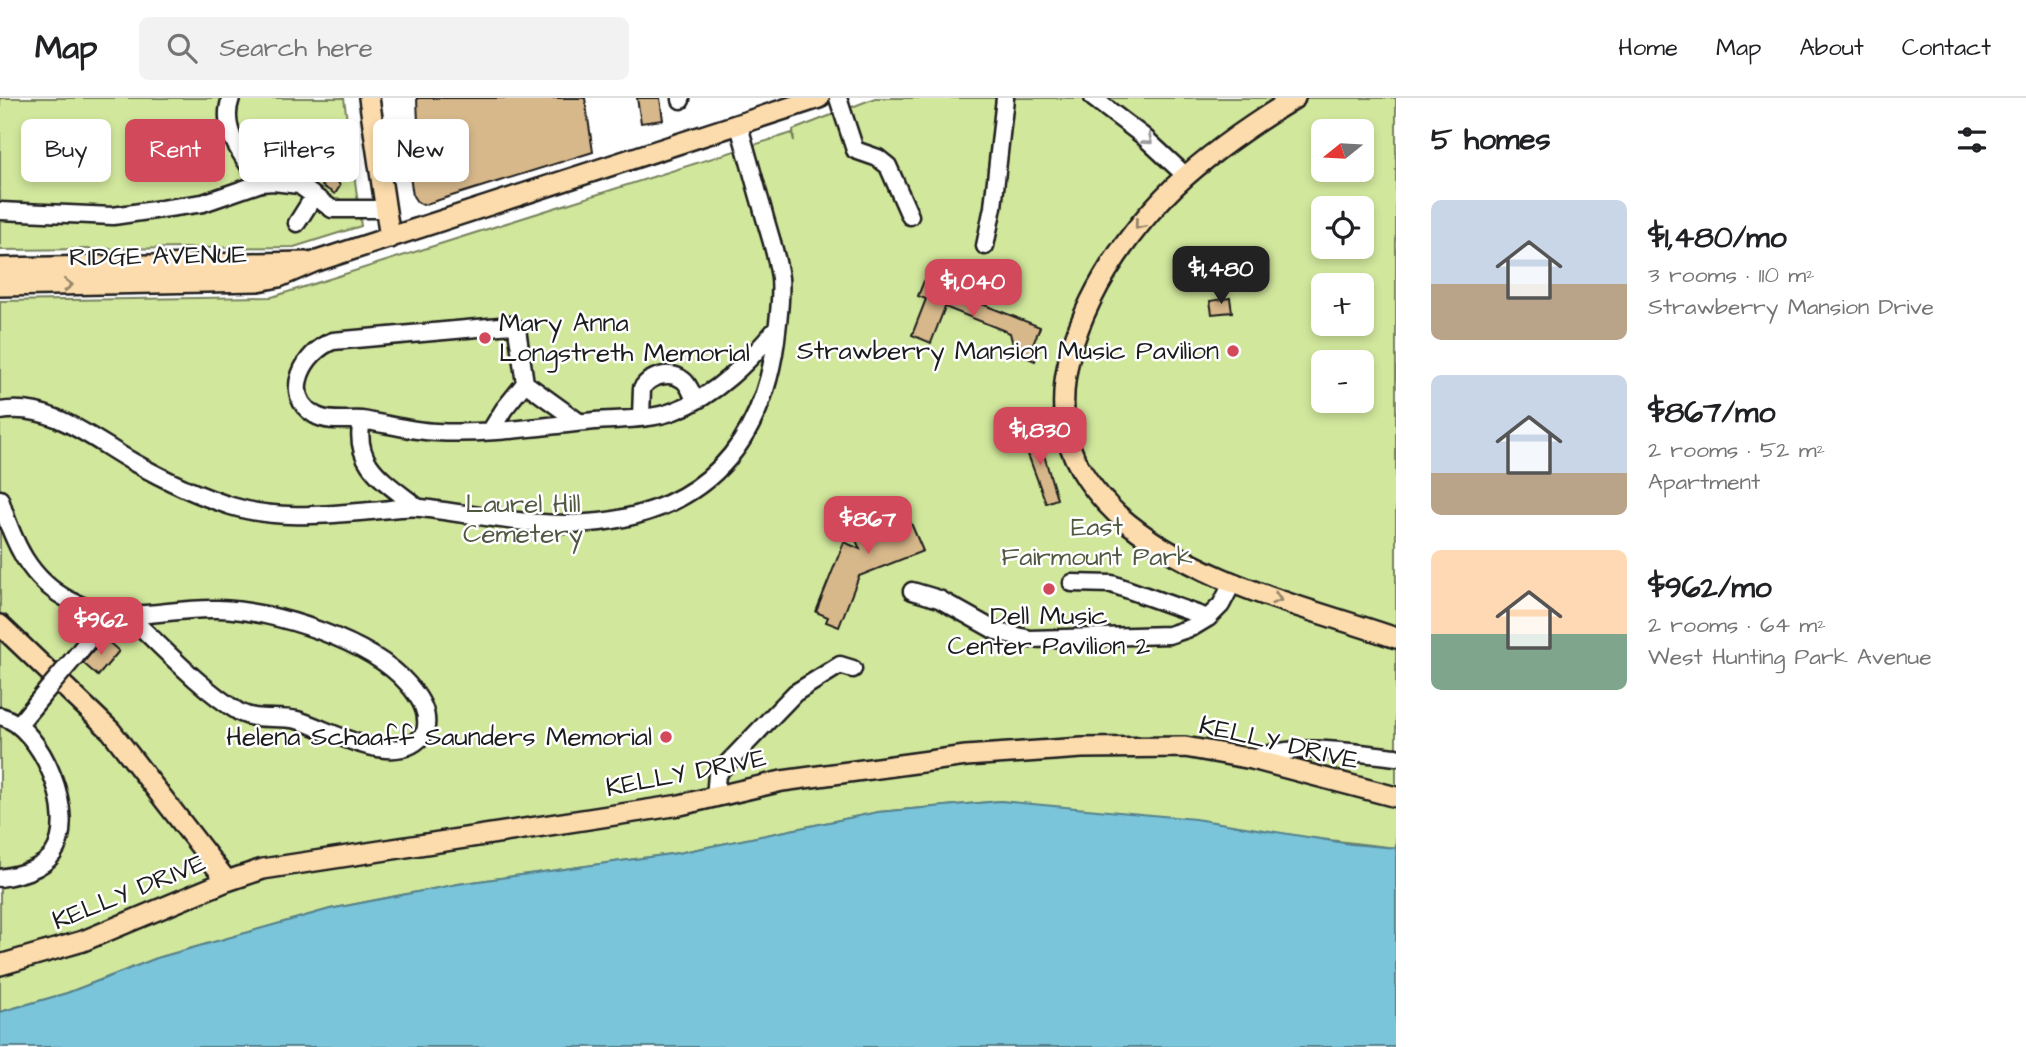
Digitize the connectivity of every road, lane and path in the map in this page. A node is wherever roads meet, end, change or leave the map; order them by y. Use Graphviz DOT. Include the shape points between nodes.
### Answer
graph roads {
  1 [pos="231,98"];
  2 [pos="369,98"];
  3 [pos="819,98"];
  4 [pos="838,98"];
  5 [pos="1005,98"];
  6 [pos="1093,98"];
  7 [pos="1295,98"];
  8 [pos="777,105"];
  9 [pos="739,126"];
  10 [pos="1186,176"];
  11 [pos="261,183"];
  12 [pos="314,196"];
  13 [pos="386,209"];
  14 [pos="0,211"];
  15 [pos="909,216"];
  16 [pos="297,223"];
  17 [pos="390,237"];
  18 [pos="985,246"];
  19 [pos="314,262"];
  20 [pos="0,268"];
  21 [pos="0,286"];
  22 [pos="777,328"];
  23 [pos="525,383"];
  24 [pos="695,400"];
  25 [pos="0,411"];
  26 [pos="641,417"];
  27 [pos="362,420"];
  28 [pos="579,422"];
  29 [pos="491,430"];
  30 [pos="0,499"];
  31 [pos="417,507"];
  32 [pos="1072,583"];
  33 [pos="1232,584"];
  34 [pos="912,591"];
  35 [pos="109,614"];
  36 [pos="130,617"];
  37 [pos="1208,618"];
  38 [pos="0,625"];
  39 [pos="1396,638"];
  40 [pos="853,668"];
  41 [pos="0,716"];
  42 [pos="19,724"];
  43 [pos="1396,757"];
  44 [pos="1252,760"];
  45 [pos="715,797"];
  46 [pos="1396,797"];
  47 [pos="0,878"];
  48 [pos="227,881"];
  49 [pos="0,965"];
  1 -- 11 [label="street" via="227,114 230,132"];
  2 -- 13 [label="main road"];
  3 -- 8 [label="main road, RIDGE AVENUE"];
  4 -- 15 [label="street" via="855,150 888,166"];
  5 -- 18 [label="street"];
  6 -- 10 [label="street, one-way"];
  7 -- 10 [label="main road"];
  8 -- 9 [label="main road, RIDGE AVENUE"];
  9 -- 17 [label="main road, RIDGE AVENUE"];
  9 -- 22 [label="street" via="778,269"];
  10 -- 33 [label="main road, one-way" via="1130,236 1096,290 1071,357 1065,426 1078,464 1117,514 1188,562"];
  11 -- 12 [label="street" via="287,182"];
  11 -- 14 [label="street" via="203,203 113,216"];
  12 -- 13 [label="street" via="332,209"];
  12 -- 16 [label="street"];
  13 -- 17 [label="main road"];
  17 -- 19 [label="main road, RIDGE AVENUE"];
  19 -- 20 [label="main road, RIDGE AVENUE"];
  21 -- 19 [label="main road, RIDGE AVENUE, one-way" via="258,281"];
  22 -- 24 [label="street" via="740,368"];
  22 -- 31 [label="street" via="769,381 740,442 708,481 676,500 642,514 573,524 509,521"];
  23 -- 27 [label="street" via="520,336 511,326 328,343 302,368 298,384 302,401 321,418"];
  23 -- 28 [label="street"];
  23 -- 29 [label="street"];
  24 -- 26 [label="street" via="670,412"];
  24 -- 26 [label="street" via="683,380 654,378 642,388"];
  25 -- 31 [label="street" via="25,410 65,421 164,479 241,509 305,516"];
  26 -- 28 [label="street"];
  27 -- 29 [label="street" via="437,432"];
  27 -- 31 [label="street" via="359,444 367,463"];
  28 -- 29 [label="street"];
  30 -- 35 [label="street" via="14,541 32,570 70,601"];
  32 -- 37 [label="street" via="1112,584"];
  33 -- 37 [label="street"];
  33 -- 39 [label="main road, one-way"];
  34 -- 37 [label="street" via="939,599 996,631 1030,639 1169,635"];
  35 -- 36 [label="street"];
  35 -- 42 [label="street, bridge"];
  36 -- 36 [label="street" via="243,714 297,720 381,748 411,744 425,732 426,713 402,677 345,641 257,613 218,609"];
  38 -- 48 [label="main road" via="111,731"];
  40 -- 45 [label="street" via="839,665 795,693 717,774"];
  41 -- 42 [label="street"];
  42 -- 47 [label="street" via="50,770 60,827 56,848 43,864"];
  43 -- 44 [label="street" via="1298,748"];
  44 -- 45 [label="main road, KELLY DRIVE" via="1185,747 966,756 782,780"];
  44 -- 46 [label="main road, KELLY DRIVE"];
  45 -- 48 [label="main road, KELLY DRIVE" via="282,866"];
  48 -- 49 [label="main road, KELLY DRIVE" via="83,941"];
}
